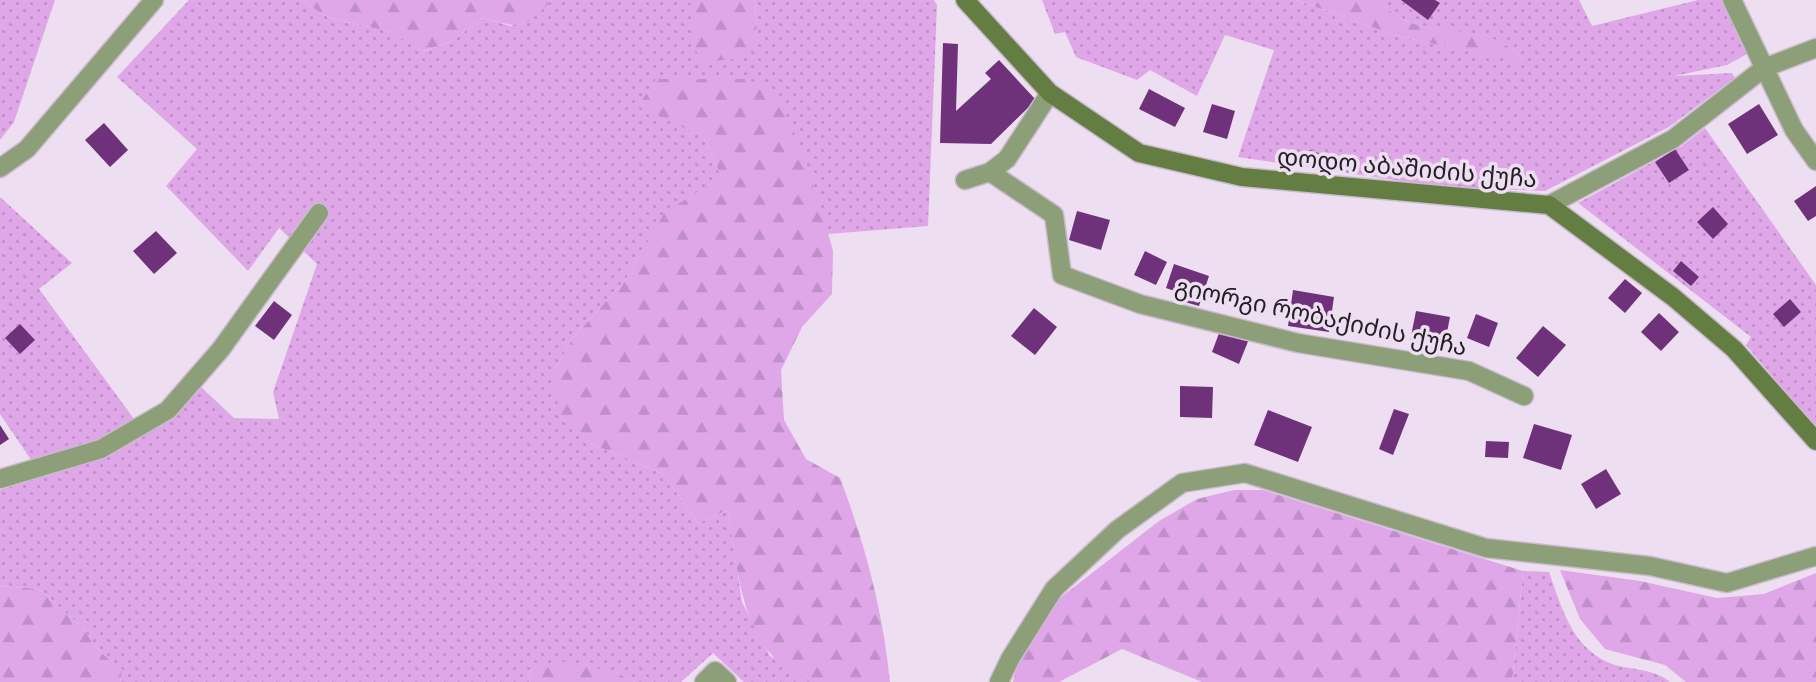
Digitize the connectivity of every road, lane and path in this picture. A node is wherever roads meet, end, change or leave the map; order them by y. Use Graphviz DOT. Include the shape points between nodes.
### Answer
graph roads {
  1 [pos="154,0"];
  2 [pos="965,0"];
  3 [pos="1732,0"];
  4 [pos="1816,48"];
  5 [pos="1764,68"];
  6 [pos="1050,93"];
  7 [pos="1816,161"];
  8 [pos="0,168"];
  9 [pos="990,172"];
  10 [pos="965,180"];
  11 [pos="1549,205"];
  12 [pos="319,213"];
  13 [pos="1524,396"];
  14 [pos="1816,441"];
  15 [pos="0,479"];
  16 [pos="1816,556"];
  17 [pos="704,682"];
  18 [pos="727,682"];
  19 [pos="999,682"];
  1 -- 8 [label="street" via="27,149"];
  2 -- 6 [label="street, დოდო აბაშიძის ქუჩა"];
  3 -- 5 [label="street"];
  4 -- 5 [label="street"];
  5 -- 7 [label="street" via="1794,130"];
  5 -- 11 [label="street" via="1673,139"];
  6 -- 9 [label="street" via="1007,159"];
  6 -- 11 [label="street, დოდო აბაშიძის ქუჩა" via="1139,153 1242,177"];
  9 -- 10 [label="street"];
  9 -- 13 [label="street, გიორგი რობაქიძის ქუჩა" via="1054,215 1062,275 1140,304 1298,343 1469,371"];
  11 -- 14 [label="street, დოდო აბაშიძის ქუჩა" via="1673,297 1734,349"];
  12 -- 15 [label="street" via="221,349 168,410 101,449"];
  16 -- 19 [label="street" via="1727,583 1650,566 1486,548 1245,473 1182,482 1117,530 1054,589"];
  17 -- 18 [label="street" via="715,671"];
}
